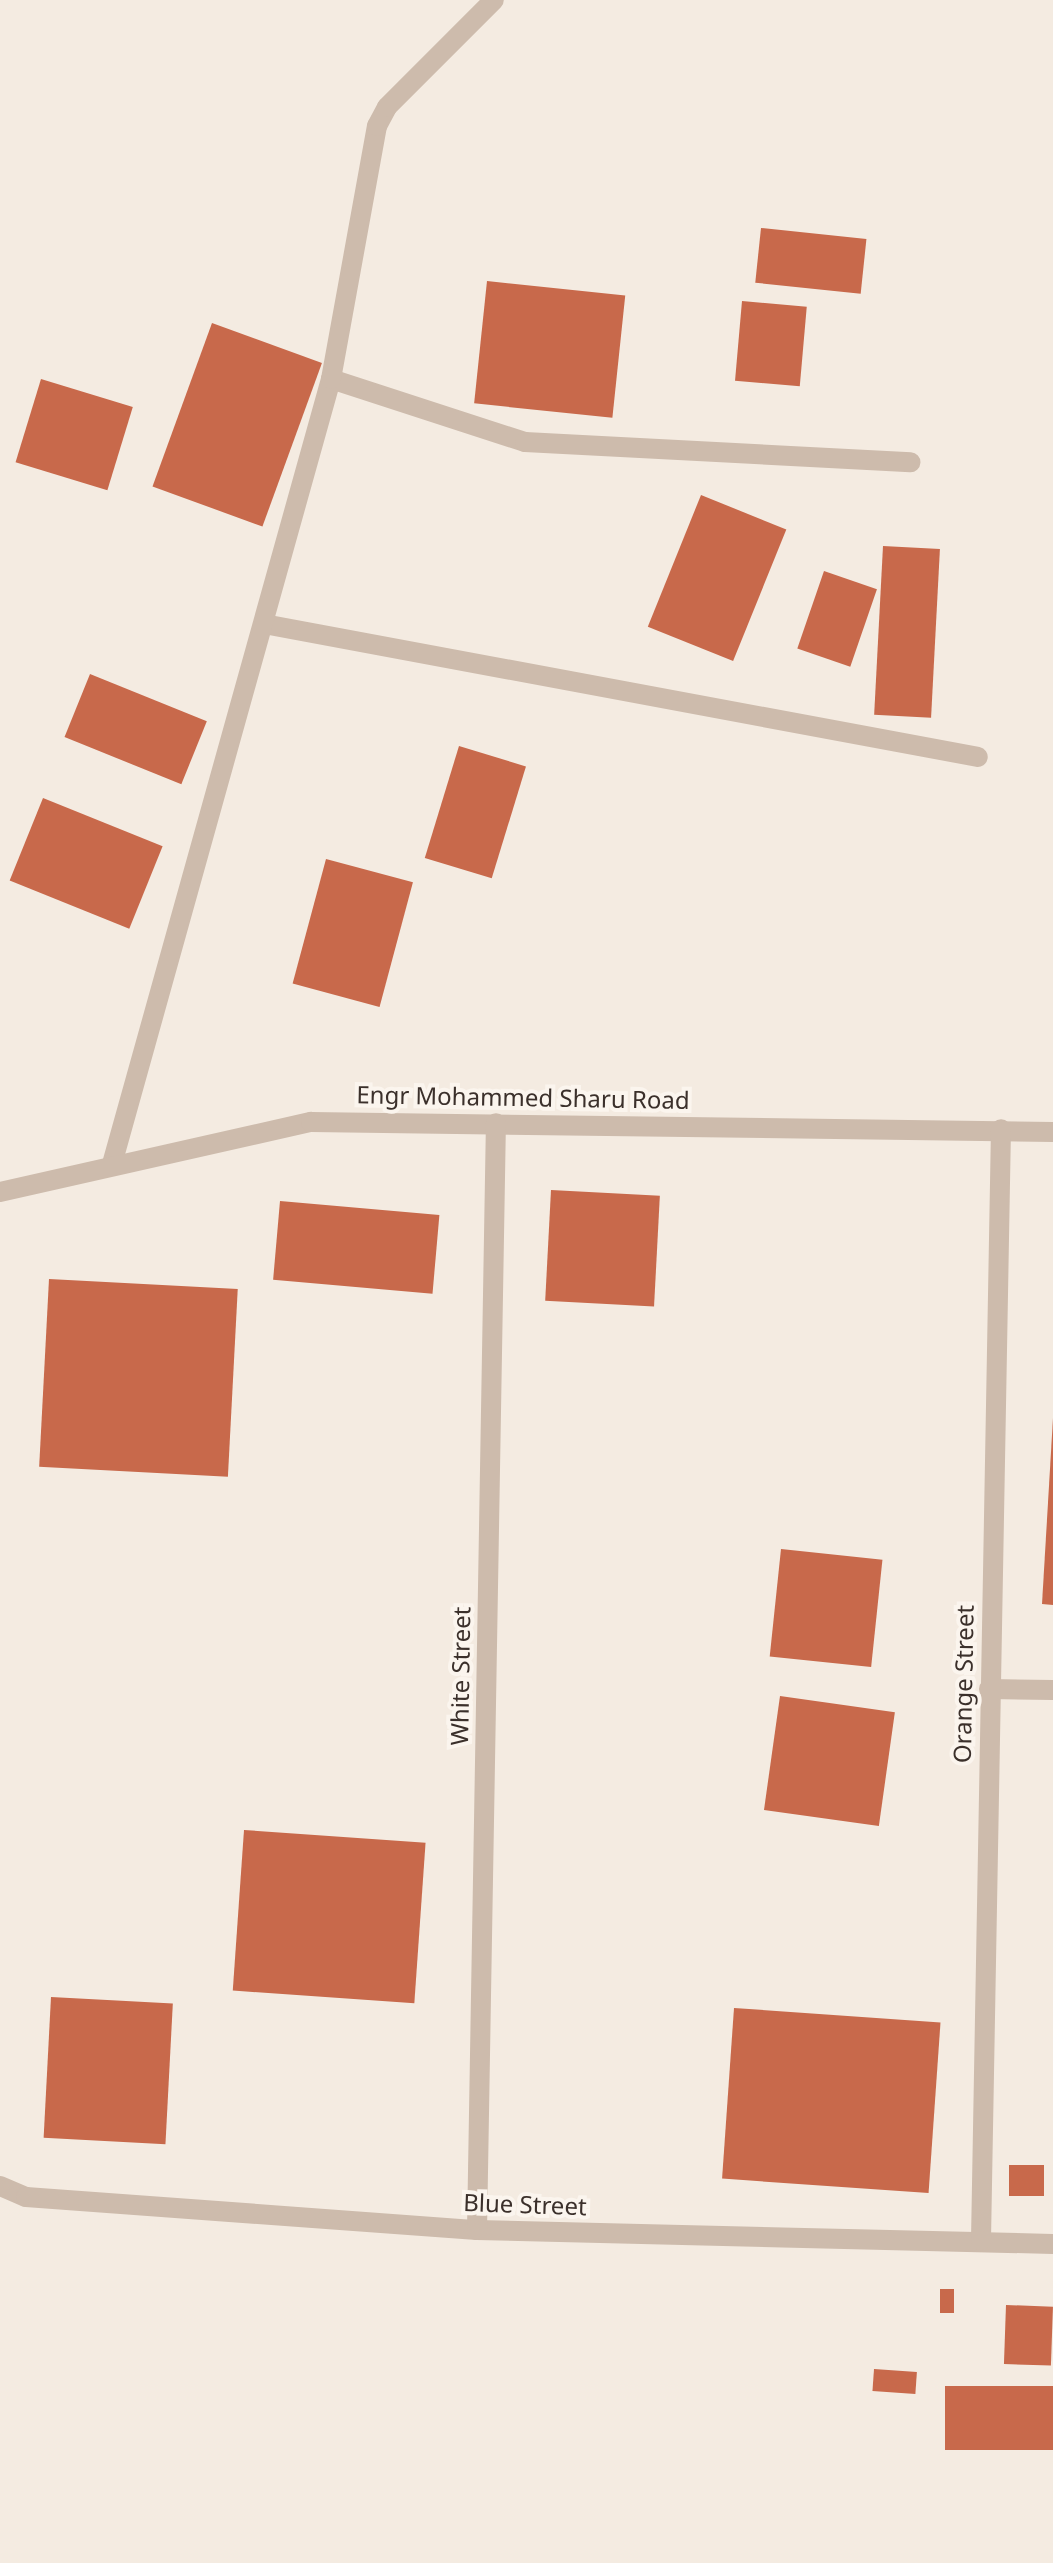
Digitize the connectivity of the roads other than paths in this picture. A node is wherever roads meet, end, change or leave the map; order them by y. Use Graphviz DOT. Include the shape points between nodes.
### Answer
graph roads {
  1 [pos="494,0"];
  2 [pos="331,379"];
  3 [pos="910,462"];
  4 [pos="264,624"];
  5 [pos="978,757"];
  6 [pos="496,1123"];
  7 [pos="1001,1129"];
  8 [pos="1053,1132"];
  9 [pos="112,1164"];
  10 [pos="0,1192"];
  11 [pos="989,1689"];
  12 [pos="1053,1690"];
  13 [pos="0,2186"];
  14 [pos="477,2230"];
  15 [pos="981,2240"];
  16 [pos="1053,2244"];
  1 -- 2 [label="street" via="393,100 377,126"];
  2 -- 3 [label="street" via="525,442"];
  2 -- 4 [label="street"];
  4 -- 5 [label="street"];
  4 -- 9 [label="street"];
  6 -- 7 [label="street, Engr Mohammed Sharu Road"];
  6 -- 9 [label="street, Engr Mohammed Sharu Road" via="311,1122"];
  6 -- 14 [label="street, White Street"];
  7 -- 8 [label="street, Engr Mohammed Sharu Road"];
  7 -- 11 [label="street, Orange Street"];
  9 -- 10 [label="street, Engr Mohammed Sharu Road"];
  11 -- 12 [label="street"];
  11 -- 15 [label="street, Orange Street"];
  13 -- 14 [label="street, Blue Street" via="26,2197"];
  14 -- 15 [label="street, Blue Street"];
  15 -- 16 [label="street, Blue Street"];
}
